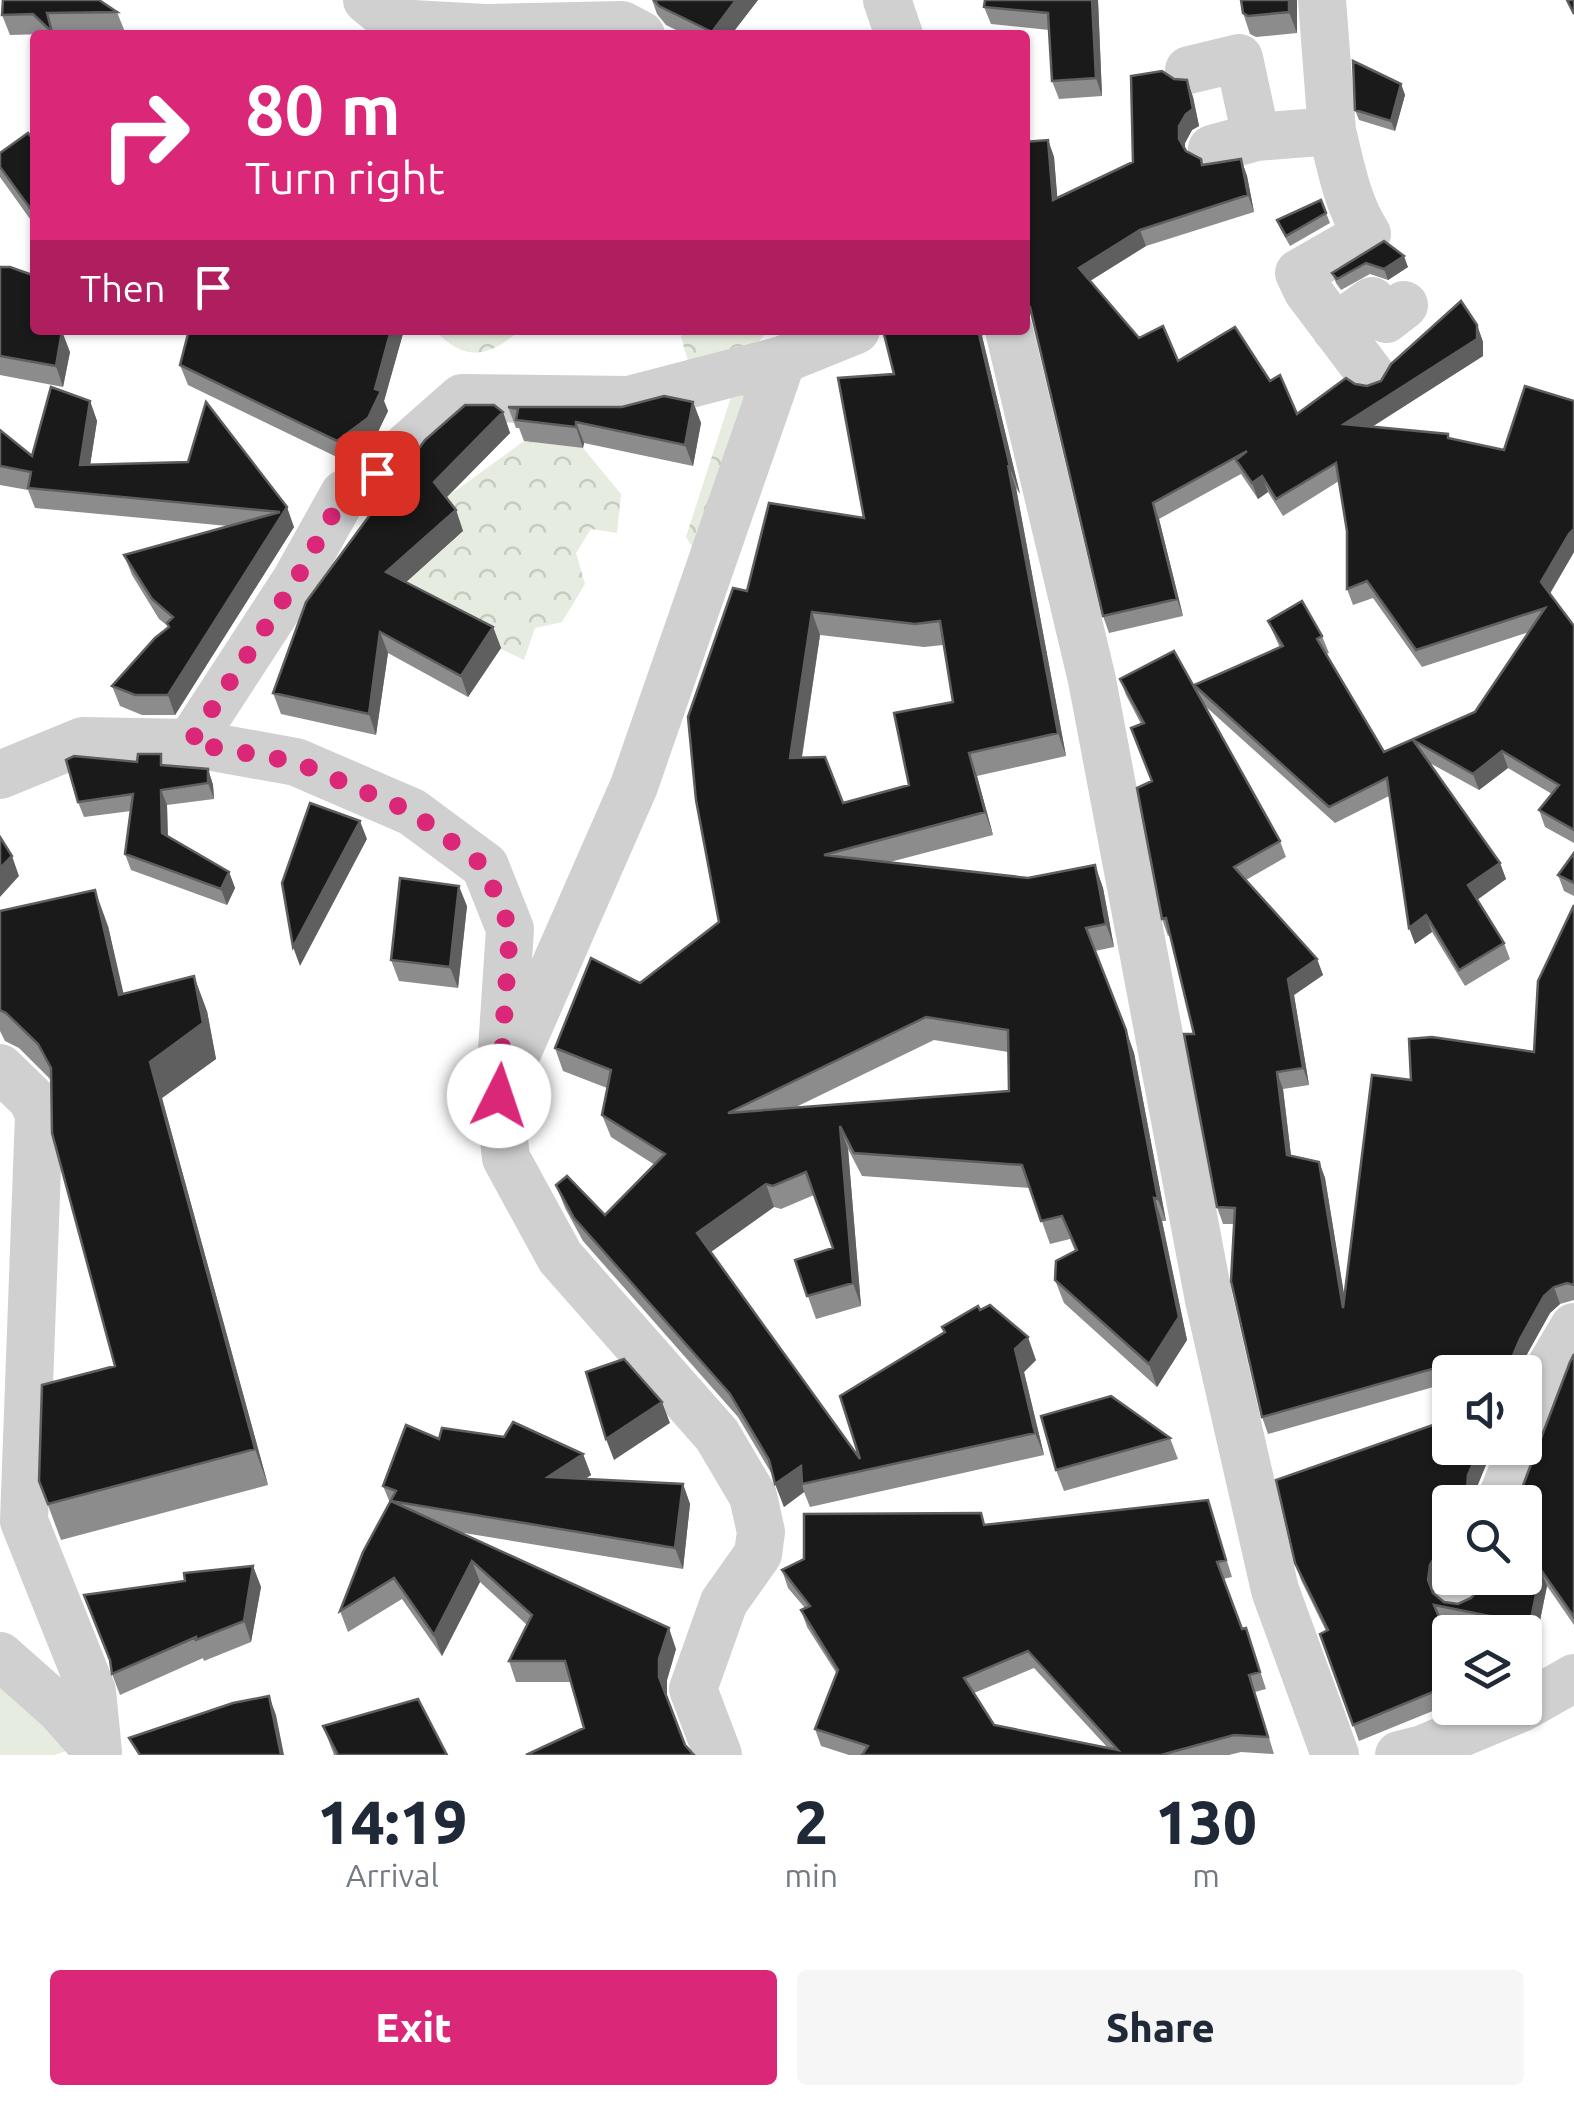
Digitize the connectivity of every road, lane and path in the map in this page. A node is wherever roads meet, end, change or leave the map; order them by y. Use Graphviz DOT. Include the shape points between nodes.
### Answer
graph roads {
  1 [pos="367,0"];
  2 [pos="887,0"];
  3 [pos="1322,0"];
  4 [pos="630,30"];
  5 [pos="897,30"];
  6 [pos="1189,70"];
  7 [pos="1332,132"];
  8 [pos="1404,305"];
  9 [pos="1335,328"];
  10 [pos="844,335"];
  11 [pos="1010,335"];
  12 [pos="782,360"];
  13 [pos="1371,375"];
  14 [pos="190,743"];
  15 [pos="0,775"];
  16 [pos="0,1068"];
  17 [pos="499,1096"];
  18 [pos="1574,1328"];
  19 [pos="1542,1390"];
  20 [pos="0,1656"];
  21 [pos="1574,1678"];
  22 [pos="1542,1696"];
  23 [pos="1479,1725"];
  24 [pos="99,1754"];
  25 [pos="718,1755"];
  26 [pos="1334,1755"];
  27 [pos="1399,1755"];
  1 -- 4 [label="street" via="396,23"];
  2 -- 5 [label="street"];
  3 -- 7 [label="street"];
  6 -- 7 [label="street" via="1238,58 1234,143"];
  7 -- 9 [label="street" via="1367,234 1300,274"];
  8 -- 9 [label="street" via="1386,320 1372,301"];
  9 -- 13 [label="street"];
  10 -- 12 [label="street"];
  11 -- 26 [label="street" via="1092,680 1209,1300 1275,1590"];
  12 -- 14 [label="street" via="629,400 462,398 344,494"];
  12 -- 17 [label="street" via="634,786"];
  14 -- 15 [label="street" via="83,742"];
  14 -- 17 [label="street" via="296,762 412,812 484,866 510,929"];
  16 -- 24 [label="street" via="39,1114 24,1520 92,1691"];
  17 -- 25 [label="street" via="506,1158 560,1257 717,1436 753,1496 758,1554 724,1602 693,1689"];
  18 -- 19 [label="street"];
  20 -- 24 [label="street"];
  21 -- 22 [label="street"];
  23 -- 27 [label="street"];
}
